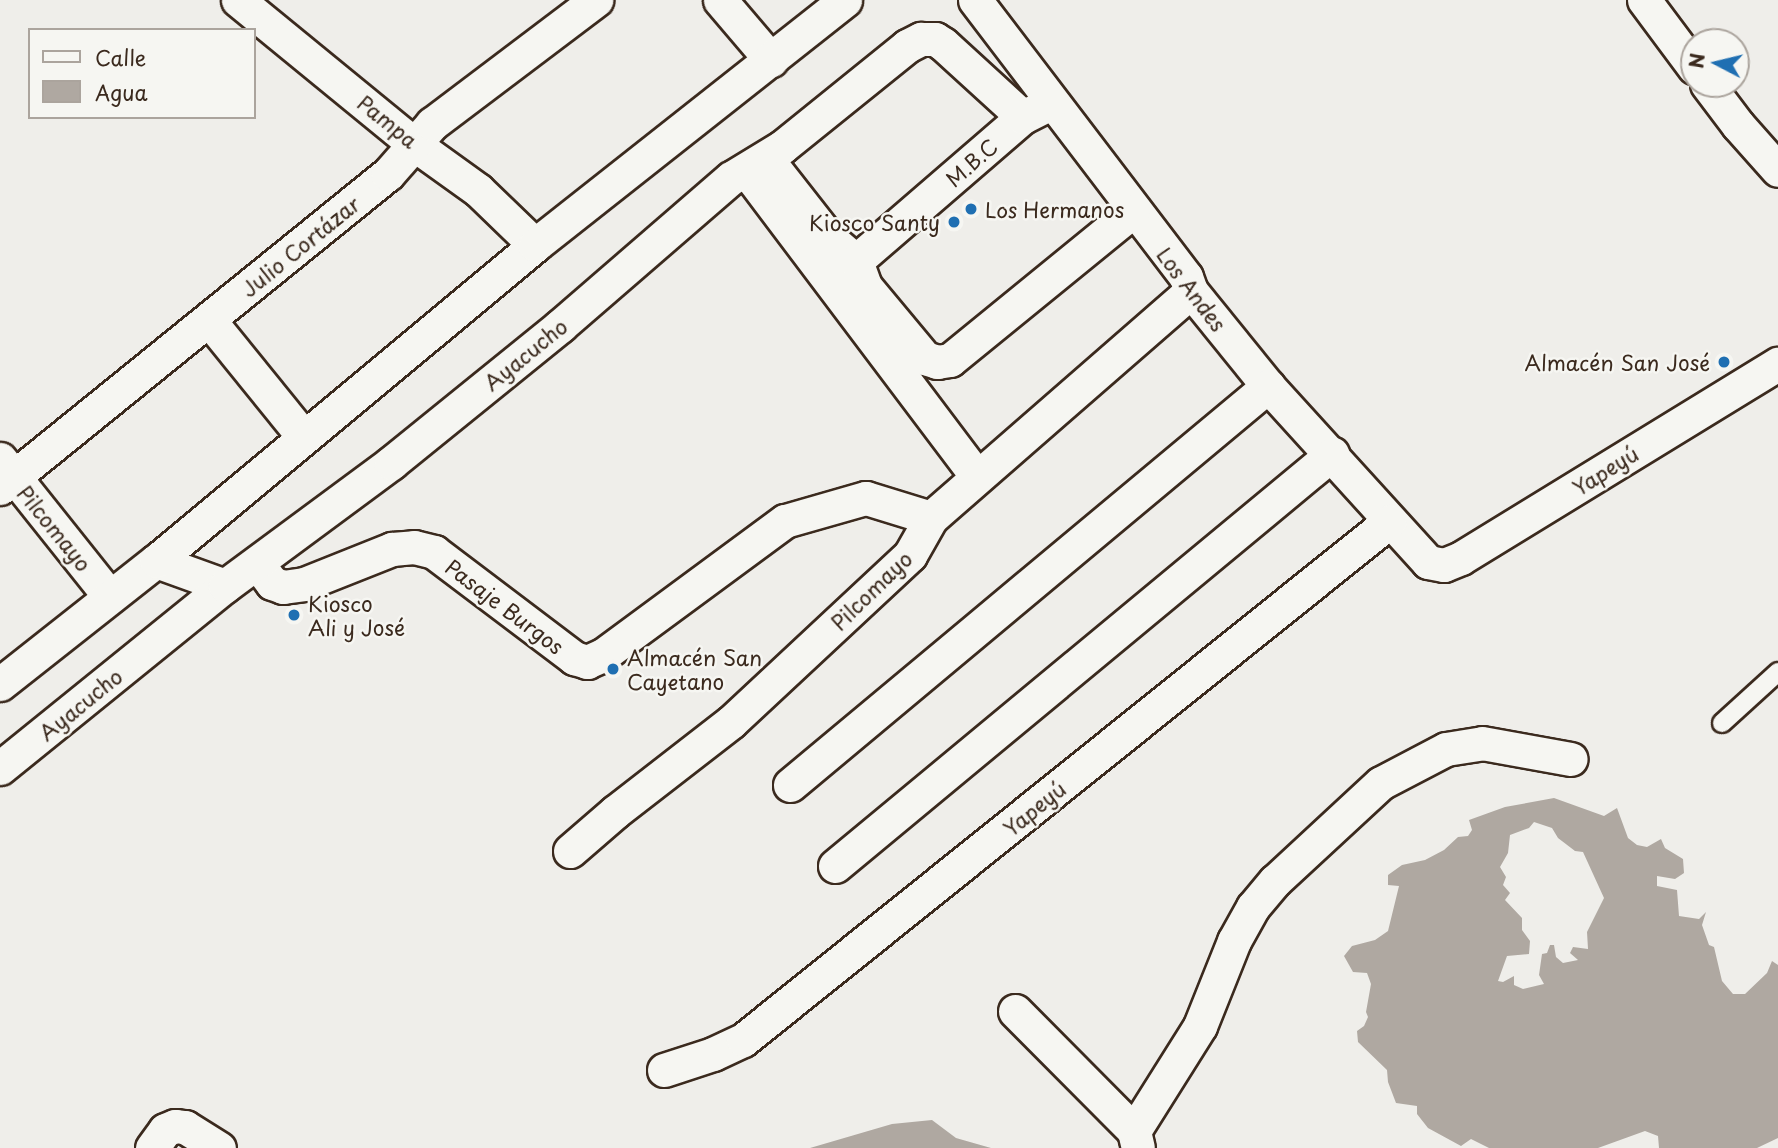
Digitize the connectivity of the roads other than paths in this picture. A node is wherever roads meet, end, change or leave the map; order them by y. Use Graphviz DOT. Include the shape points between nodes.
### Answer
graph roads {
  1 [pos="238,0"];
  2 [pos="596,0"];
  3 [pos="720,0"];
  4 [pos="845,0"];
  5 [pos="975,0"];
  6 [pos="1644,0"];
  7 [pos="1680,48"];
  8 [pos="771,60"];
  9 [pos="1718,98"];
  10 [pos="1037,110"];
  11 [pos="414,144"];
  12 [pos="756,164"];
  13 [pos="1778,170"];
  14 [pos="1133,211"];
  15 [pos="535,245"];
  16 [pos="856,261"];
  17 [pos="1191,291"];
  18 [pos="209,320"];
  19 [pos="1778,364"];
  20 [pos="1268,386"];
  21 [pos="303,436"];
  22 [pos="1332,454"];
  23 [pos="5,474"];
  24 [pos="977,476"];
  25 [pos="931,518"];
  26 [pos="1390,521"];
  27 [pos="156,561"];
  28 [pos="1428,562"];
  29 [pos="257,563"];
  30 [pos="225,586"];
  31 [pos="110,597"];
  32 [pos="1778,673"];
  33 [pos="0,684"];
  34 [pos="1722,723"];
  35 [pos="1571,759"];
  36 [pos="0,768"];
  37 [pos="790,785"];
  38 [pos="570,851"];
  39 [pos="835,866"];
  40 [pos="1016,1011"];
  41 [pos="664,1070"];
  42 [pos="1136,1140"];
  43 [pos="152,1148"];
  44 [pos="219,1148"];
  1 -- 11 [label="street, Pampa"];
  2 -- 11 [label="street, Julio Cortázar" via="432,124"];
  3 -- 8 [label="street"];
  4 -- 8 [label="street"];
  5 -- 10 [label="street, Los Andes"];
  6 -- 7 [label="street"];
  8 -- 15 [label="street"];
  9 -- 13 [label="street"];
  10 -- 12 [label="street, Ayacucho" via="935,39 921,40 907,46"];
  10 -- 14 [label="street, Los Andes"];
  10 -- 16 [label="street, M.B.C"];
  11 -- 15 [label="street, Pampa" via="478,190"];
  11 -- 18 [label="street, Julio Cortázar" via="388,174"];
  12 -- 16 [label="street"];
  12 -- 24 [label="street"];
  12 -- 29 [label="street, Ayacucho" via="722,186 391,463"];
  14 -- 16 [label="street" via="950,360 925,359 865,286"];
  14 -- 17 [label="street, Los Andes" via="1186,277"];
  15 -- 21 [label="street"];
  17 -- 20 [label="street, Los Andes"];
  17 -- 24 [label="street, Pilcomayo"];
  18 -- 21 [label="street"];
  18 -- 23 [label="street, Julio Cortázar"];
  19 -- 28 [label="street, Yapeyú" via="1461,558 1444,565"];
  20 -- 22 [label="street, Los Andes"];
  20 -- 37 [label="street"];
  21 -- 27 [label="street"];
  22 -- 26 [label="street, Los Andes"];
  22 -- 39 [label="street"];
  23 -- 31 [label="street, Pilcomayo"];
  24 -- 25 [label="street, Pilcomayo"];
  25 -- 29 [label="street, Pasaje Burgos" via="866,498 785,521 587,662 575,658 434,552 414,547 393,549 304,584 283,587 272,583"];
  25 -- 38 [label="street, Pilcomayo" via="910,555 731,722"];
  26 -- 28 [label="street, Los Andes"];
  26 -- 41 [label="street, Yapeyú" via="743,1040"];
  27 -- 30 [label="street"];
  27 -- 31 [label="street"];
  29 -- 30 [label="street, Ayacucho"];
  30 -- 36 [label="street, Ayacucho"];
  31 -- 33 [label="street"];
  32 -- 34 [label="lane"];
  35 -- 42 [label="street" via="1482,743 1446,749 1381,783 1253,907 1200,1026"];
  40 -- 42 [label="street"];
  43 -- 44 [label="street" via="165,1130 175,1126 185,1127"];
}
